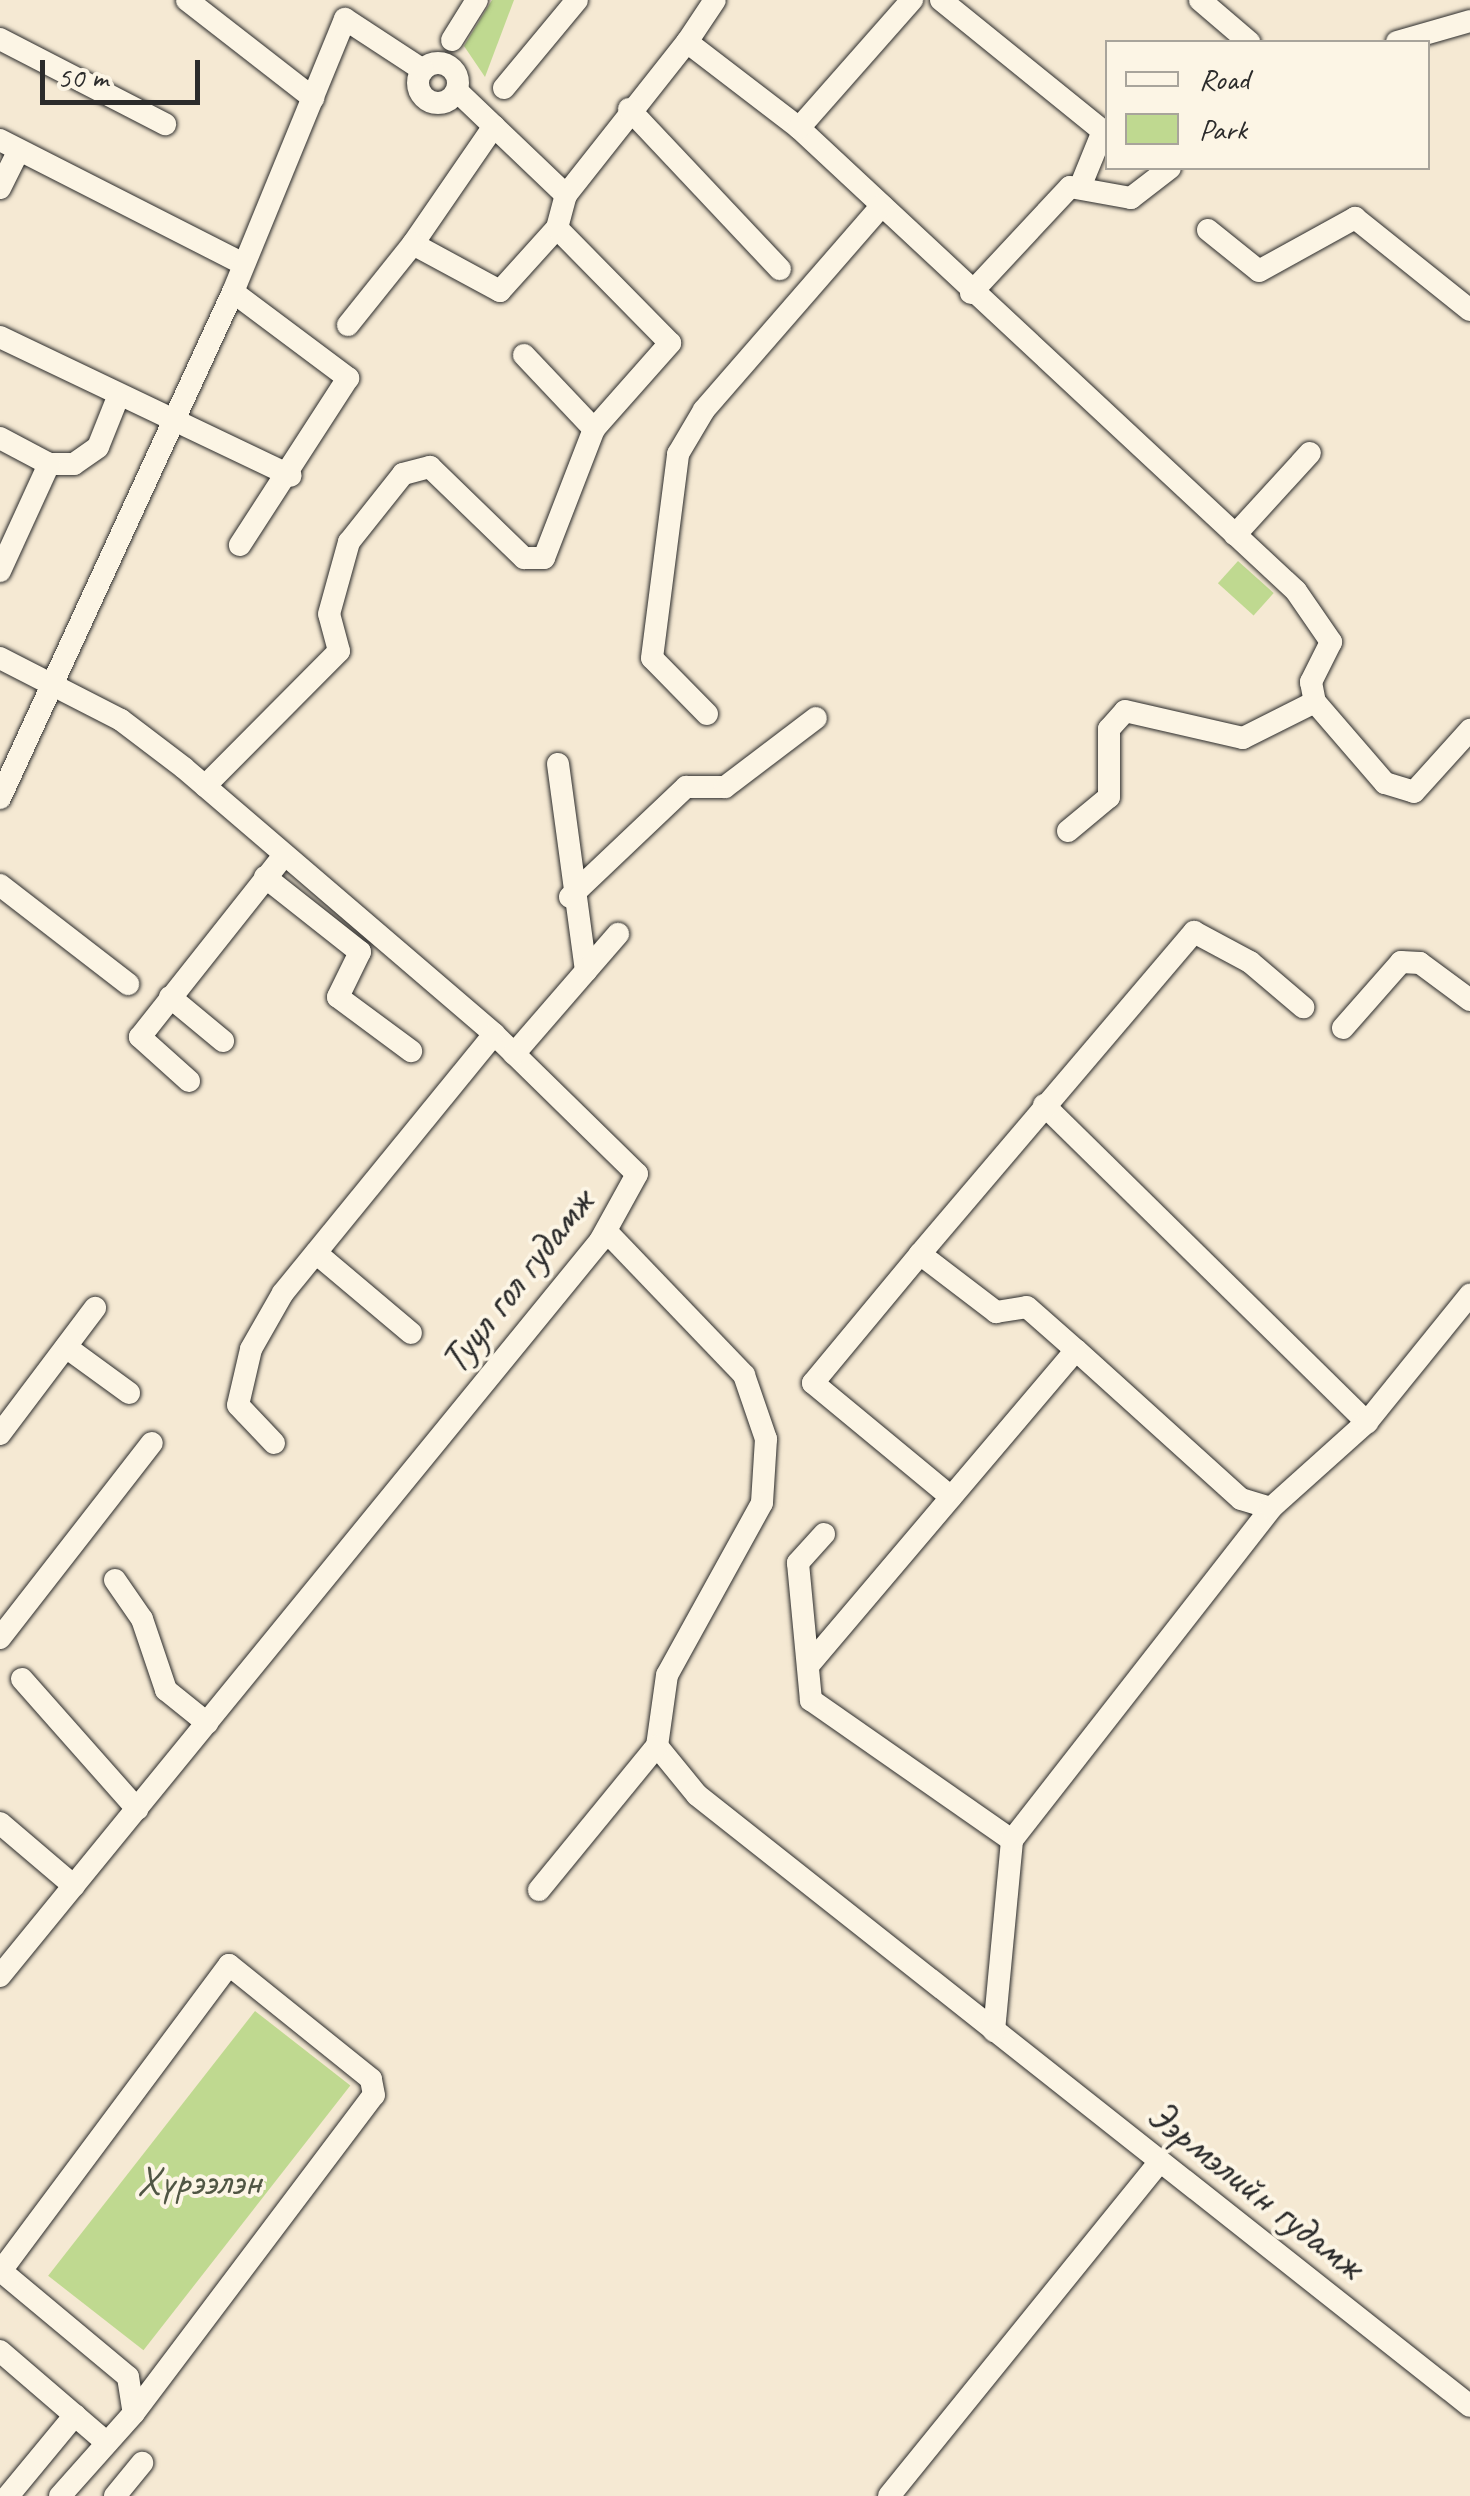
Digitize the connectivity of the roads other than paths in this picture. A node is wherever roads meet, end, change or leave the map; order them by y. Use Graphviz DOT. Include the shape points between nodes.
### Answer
graph roads {
  1 [pos="186,0"];
  2 [pos="477,0"];
  3 [pos="577,0"];
  4 [pos="715,0"];
  5 [pos="912,0"];
  6 [pos="941,0"];
  7 [pos="1200,0"];
  8 [pos="342,10"];
  9 [pos="1470,21"];
  10 [pos="0,39"];
  11 [pos="452,40"];
  12 [pos="1247,40"];
  13 [pos="1404,40"];
  14 [pos="686,42"];
  15 [pos="504,88"];
  16 [pos="312,98"];
  17 [pos="628,109"];
  18 [pos="165,124"];
  19 [pos="494,126"];
  20 [pos="799,128"];
  21 [pos="9,145"];
  22 [pos="1167,170"];
  23 [pos="1081,185"];
  24 [pos="0,188"];
  25 [pos="566,195"];
  26 [pos="882,205"];
  27 [pos="556,228"];
  28 [pos="1208,230"];
  29 [pos="412,244"];
  30 [pos="239,262"];
  31 [pos="780,269"];
  32 [pos="233,292"];
  33 [pos="971,293"];
  34 [pos="1470,310"];
  35 [pos="348,325"];
  36 [pos="0,338"];
  37 [pos="524,356"];
  38 [pos="118,397"];
  39 [pos="172,424"];
  40 [pos="594,428"];
  41 [pos="0,438"];
  42 [pos="1310,453"];
  43 [pos="49,464"];
  44 [pos="291,476"];
  45 [pos="1235,535"];
  46 [pos="240,546"];
  47 [pos="0,572"];
  48 [pos="0,658"];
  49 [pos="58,684"];
  50 [pos="1314,702"];
  51 [pos="707,714"];
  52 [pos="816,718"];
  53 [pos="1470,730"];
  54 [pos="558,764"];
  55 [pos="205,786"];
  56 [pos="0,798"];
  57 [pos="1068,831"];
  58 [pos="284,855"];
  59 [pos="266,877"];
  60 [pos="0,885"];
  61 [pos="570,897"];
  62 [pos="618,934"];
  63 [pos="586,971"];
  64 [pos="128,984"];
  65 [pos="170,997"];
  66 [pos="1470,1000"];
  67 [pos="1303,1007"];
  68 [pos="1343,1028"];
  69 [pos="494,1034"];
  70 [pos="224,1041"];
  71 [pos="411,1052"];
  72 [pos="514,1054"];
  73 [pos="190,1080"];
  74 [pos="1044,1104"];
  75 [pos="608,1232"];
  76 [pos="316,1252"];
  77 [pos="920,1254"];
  78 [pos="1470,1295"];
  79 [pos="95,1308"];
  80 [pos="411,1333"];
  81 [pos="66,1347"];
  82 [pos="1076,1350"];
  83 [pos="129,1393"];
  84 [pos="1367,1422"];
  85 [pos="0,1434"];
  86 [pos="152,1443"];
  87 [pos="274,1443"];
  88 [pos="951,1497"];
  89 [pos="1271,1508"];
  90 [pos="824,1534"];
  91 [pos="115,1580"];
  92 [pos="4,1624"];
  93 [pos="808,1666"];
  94 [pos="22,1679"];
  95 [pos="207,1723"];
  96 [pos="657,1746"];
  97 [pos="137,1809"];
  98 [pos="0,1823"];
  99 [pos="1012,1840"];
  100 [pos="74,1886"];
  101 [pos="539,1890"];
  102 [pos="0,1976"];
  103 [pos="994,2031"];
  104 [pos="1159,2162"];
  105 [pos="1,2272"];
  106 [pos="0,2351"];
  107 [pos="1470,2406"];
  108 [pos="134,2413"];
  109 [pos="75,2416"];
  110 [pos="107,2443"];
  111 [pos="142,2463"];
  112 [pos="8,2496"];
  113 [pos="60,2496"];
  114 [pos="115,2496"];
  115 [pos="890,2496"];
  1 -- 16 [label="street"];
  2 -- 11 [label="street"];
  3 -- 15 [label="street"];
  4 -- 14 [label="street"];
  5 -- 20 [label="street"];
  6 -- 23 [label="street" via="1103,131"];
  7 -- 12 [label="street"];
  8 -- 16 [label="street"];
  8 -- 19 [label="street" via="422,70 420,90 430,101 457,92"];
  9 -- 13 [label="street"];
  10 -- 18 [label="street"];
  14 -- 17 [label="street"];
  14 -- 20 [label="street"];
  16 -- 30 [label="street"];
  17 -- 25 [label="street"];
  17 -- 31 [label="street"];
  19 -- 25 [label="street"];
  19 -- 29 [label="street"];
  20 -- 26 [label="street"];
  21 -- 24 [label="street"];
  21 -- 30 [label="street"];
  22 -- 23 [label="street" via="1131,198"];
  23 -- 33 [label="street"];
  25 -- 27 [label="street"];
  26 -- 33 [label="street"];
  26 -- 51 [label="street" via="724,386 678,454 652,658"];
  27 -- 29 [label="street" via="500,291"];
  27 -- 40 [label="street" via="670,342"];
  28 -- 34 [label="street" via="1268,270 1355,218"];
  29 -- 35 [label="street"];
  30 -- 32 [label="street"];
  32 -- 39 [label="street"];
  32 -- 44 [label="street" via="348,378"];
  33 -- 45 [label="street"];
  36 -- 38 [label="street"];
  37 -- 40 [label="street"];
  38 -- 39 [label="street"];
  38 -- 43 [label="street" via="98,447 74,464"];
  39 -- 44 [label="street"];
  39 -- 49 [label="street"];
  40 -- 55 [label="street" via="544,558 534,560 430,467 403,474 350,542 329,614 339,651"];
  41 -- 43 [label="street"];
  42 -- 45 [label="street"];
  43 -- 47 [label="street"];
  44 -- 46 [label="street"];
  45 -- 50 [label="street" via="1323,622 1331,642 1311,682"];
  48 -- 49 [label="street, Туул гол гудамж"];
  49 -- 55 [label="street, Туул гол гудамж"];
  49 -- 56 [label="street"];
  50 -- 53 [label="street" via="1355,754 1414,792"];
  50 -- 57 [label="street" via="1242,738 1125,710 1108,729 1109,796"];
  52 -- 61 [label="street" via="724,786 686,787"];
  54 -- 61 [label="street"];
  55 -- 58 [label="street, Туул гол гудамж"];
  58 -- 59 [label="street"];
  58 -- 69 [label="street, Туул гол гудамж"];
  59 -- 65 [label="street"];
  59 -- 71 [label="street" via="360,952 338,998"];
  60 -- 64 [label="street"];
  61 -- 63 [label="street"];
  62 -- 63 [label="street"];
  63 -- 72 [label="street"];
  65 -- 70 [label="street"];
  65 -- 73 [label="street" via="140,1037"];
  66 -- 68 [label="street" via="1420,963 1402,962"];
  67 -- 74 [label="street" via="1250,962 1194,932"];
  69 -- 72 [label="street, Туул гол гудамж"];
  69 -- 76 [label="street"];
  72 -- 75 [label="street, Туул гол гудамж" via="638,1174"];
  74 -- 77 [label="street"];
  74 -- 84 [label="street"];
  75 -- 95 [label="street, Туул гол гудамж"];
  75 -- 96 [label="street" via="744,1376 766,1438 762,1503 667,1675"];
  76 -- 80 [label="street"];
  76 -- 87 [label="street" via="251,1349 236,1396"];
  77 -- 82 [label="street" via="996,1312 1027,1307"];
  77 -- 88 [label="street" via="813,1384"];
  78 -- 84 [label="street"];
  79 -- 81 [label="street"];
  81 -- 83 [label="street"];
  81 -- 85 [label="street"];
  82 -- 88 [label="street"];
  82 -- 89 [label="street" via="1241,1499"];
  84 -- 89 [label="street"];
  86 -- 92 [label="street"];
  88 -- 93 [label="street"];
  89 -- 99 [label="street"];
  90 -- 93 [label="street" via="798,1563"];
  91 -- 95 [label="street" via="142,1619 166,1690"];
  93 -- 99 [label="street" via="811,1700"];
  94 -- 97 [label="street"];
  95 -- 97 [label="street, Туул гол гудамж"];
  96 -- 101 [label="street"];
  96 -- 103 [label="street, Ээрмэлийн гудамж" via="698,1795"];
  97 -- 100 [label="street, Туул гол гудамж"];
  98 -- 100 [label="street"];
  99 -- 103 [label="street"];
  100 -- 102 [label="street, Туул гол гудамж"];
  103 -- 104 [label="street, Ээрмэлийн гудамж"];
  104 -- 107 [label="street, Ээрмэлийн гудамж"];
  104 -- 115 [label="street"];
  105 -- 108 [label="street" via="128,2377"];
  105 -- 108 [label="street" via="230,1965 372,2079 363,2114"];
  106 -- 109 [label="street"];
  108 -- 110 [label="street"];
  109 -- 110 [label="street"];
  109 -- 112 [label="street"];
  110 -- 113 [label="street"];
  111 -- 114 [label="street"];
}
